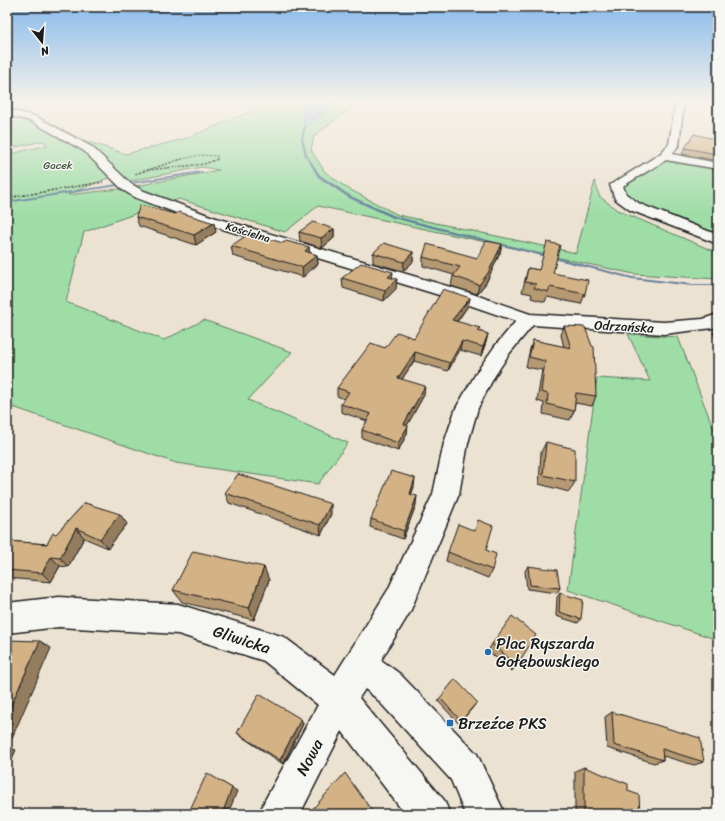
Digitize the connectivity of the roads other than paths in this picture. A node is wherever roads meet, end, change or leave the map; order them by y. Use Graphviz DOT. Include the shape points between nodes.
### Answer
graph roads {
  1 [pos="69,138"];
  2 [pos="675,138"];
  3 [pos="664,156"];
  4 [pos="718,166"];
  5 [pos="718,240"];
  6 [pos="528,319"];
  7 [pos="718,319"];
  8 [pos="7,618"];
  9 [pos="360,664"];
  10 [pos="339,700"];
  11 [pos="279,814"];
  12 [pos="430,814"];
  13 [pos="485,814"];
  1 -- 6 [label="street, Kościelna" via="88,149 123,183 139,194 208,220 458,295"];
  2 -- 3 [label="street" via="674,145"];
  3 -- 4 [label="street"];
  3 -- 5 [label="street" via="616,185 620,196 635,207"];
  6 -- 7 [label="street, Odrzańska" via="664,328 707,324"];
  6 -- 9 [label="street, Nowa" via="502,350 467,408 456,443 446,494 399,601"];
  8 -- 10 [label="street, Gliwicka" via="59,612 178,619 274,648"];
  9 -- 10 [label="street, Nowa"];
  9 -- 13 [label="street" via="388,686 464,767"];
  10 -- 11 [label="street, Nowa"];
  10 -- 12 [label="street, Gliwicka"];
}
